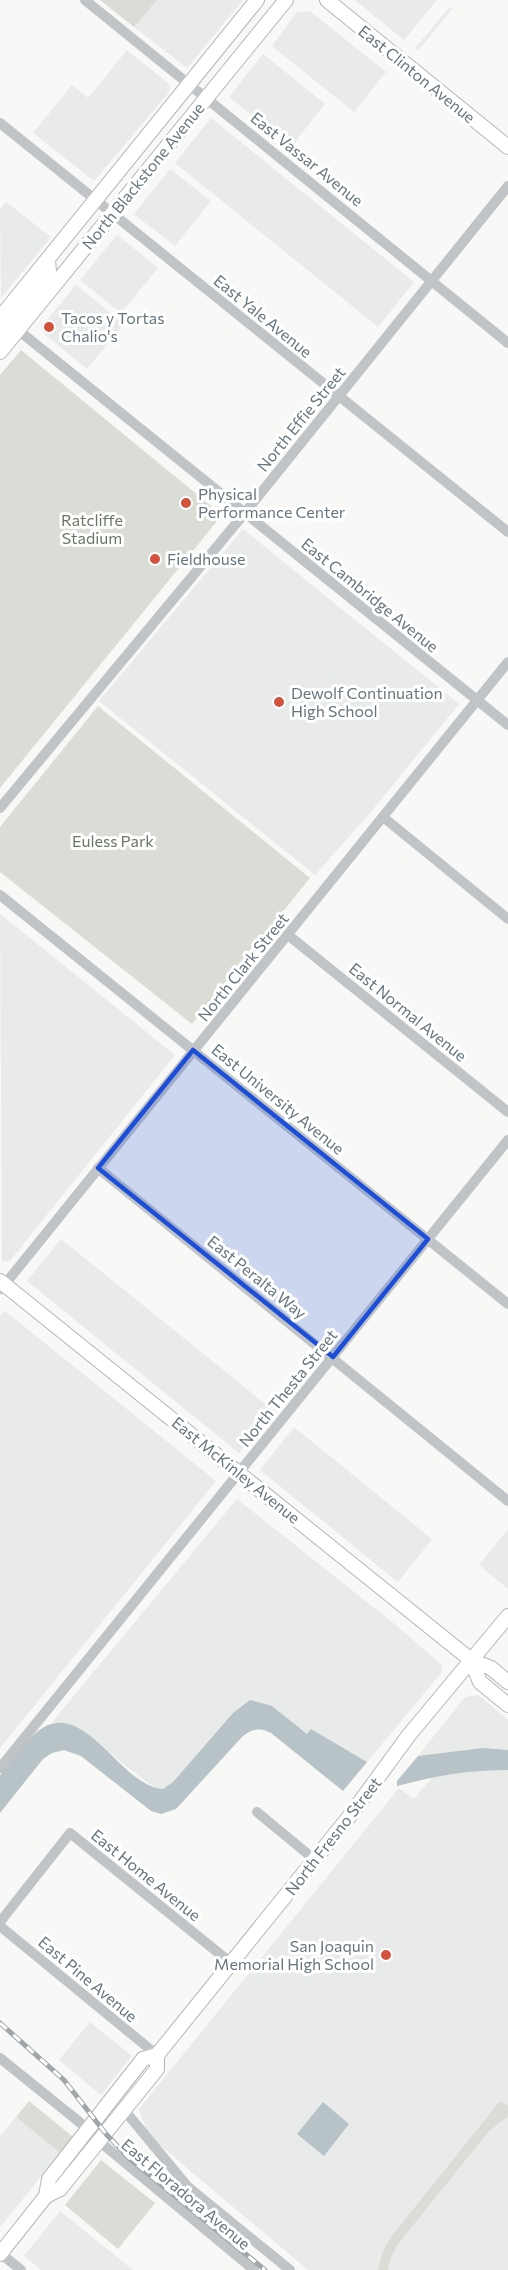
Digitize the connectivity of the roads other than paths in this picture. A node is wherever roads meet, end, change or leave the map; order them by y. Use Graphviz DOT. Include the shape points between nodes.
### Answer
graph roads {
  1 [pos="85,0"];
  2 [pos="257,0"];
  3 [pos="286,0"];
  4 [pos="327,0"];
  5 [pos="189,83"];
  6 [pos="207,97"];
  7 [pos="0,123"];
  8 [pos="508,147"];
  9 [pos="508,186"];
  10 [pos="95,200"];
  11 [pos="112,214"];
  12 [pos="48,257"];
  13 [pos="430,280"];
  14 [pos="0,316"];
  15 [pos="18,330"];
  16 [pos="0,336"];
  17 [pos="508,343"];
  18 [pos="0,352"];
  19 [pos="339,396"];
  20 [pos="244,514"];
  21 [pos="508,532"];
  22 [pos="508,662"];
  23 [pos="477,700"];
  24 [pos="508,725"];
  25 [pos="0,808"];
  26 [pos="383,818"];
  27 [pos="0,895"];
  28 [pos="508,919"];
  29 [pos="288,935"];
  30 [pos="193,1050"];
  31 [pos="508,1112"];
  32 [pos="508,1140"];
  33 [pos="98,1168"];
  34 [pos="428,1239"];
  35 [pos="1,1285"];
  36 [pos="508,1304"];
  37 [pos="333,1357"];
  38 [pos="239,1472"];
  39 [pos="508,1502"];
  40 [pos="508,1616"];
  41 [pos="471,1660"];
  42 [pos="508,1682"];
  43 [pos="508,1705"];
  44 [pos="0,1768"];
  45 [pos="257,1812"];
  46 [pos="315,1860"];
  47 [pos="0,1924"];
  48 [pos="231,1963"];
  49 [pos="150,2057"];
  50 [pos="0,2058"];
  51 [pos="125,2112"];
  52 [pos="88,2129"];
  53 [pos="100,2142"];
  54 [pos="46,2196"];
  55 [pos="0,2253"];
  56 [pos="21,2270"];
  57 [pos="254,2270"];
  58 [pos="290,2270"];
  1 -- 5 [label="street, East Vassar Avenue"];
  2 -- 5 [label="main road, North Blackstone Avenue"];
  3 -- 6 [label="main road, North Blackstone Avenue"];
  4 -- 8 [label="main road, East Clinton Avenue"];
  5 -- 6 [label="street, East Vassar Avenue"];
  5 -- 10 [label="main road, North Blackstone Avenue"];
  6 -- 11 [label="main road, North Blackstone Avenue"];
  6 -- 13 [label="street, East Vassar Avenue"];
  7 -- 10 [label="street, East Yale Avenue"];
  9 -- 13 [label="street, North Effie Street"];
  10 -- 11 [label="street, East Yale Avenue"];
  10 -- 12 [label="main road, North Blackstone Avenue"];
  11 -- 15 [label="main road, North Blackstone Avenue"];
  11 -- 19 [label="street, East Yale Avenue"];
  12 -- 14 [label="main road, North Blackstone Avenue"];
  12 -- 15 [label="main road" via="49,272 17,316"];
  13 -- 17 [label="street, East Vassar Avenue"];
  13 -- 19 [label="street, North Effie Street"];
  14 -- 16 [label="main road" via="5,326"];
  15 -- 18 [label="main road, North Blackstone Avenue"];
  15 -- 20 [label="street, East Cambridge Avenue"];
  19 -- 20 [label="street, North Effie Street"];
  19 -- 21 [label="street, East Yale Avenue"];
  20 -- 23 [label="street, East Cambridge Avenue"];
  20 -- 25 [label="street, North Effie Street"];
  22 -- 23 [label="street, North Clark Street"];
  23 -- 24 [label="street, East Cambridge Avenue"];
  23 -- 26 [label="street, North Clark Street"];
  26 -- 28 [label="street"];
  26 -- 29 [label="street, North Clark Street"];
  27 -- 30 [label="street, East University Avenue"];
  29 -- 30 [label="street, North Clark Street"];
  29 -- 31 [label="street, East Normal Avenue"];
  30 -- 33 [label="street, North Clark Street"];
  30 -- 34 [label="street, East University Avenue"];
  32 -- 34 [label="street, North Thesta Street"];
  33 -- 35 [label="street, North Clark Street"];
  33 -- 37 [label="street, East Peralta Way"];
  34 -- 36 [label="street, East University Avenue"];
  34 -- 37 [label="street, North Thesta Street"];
  35 -- 38 [label="main road, East McKinley Avenue"];
  37 -- 38 [label="street, North Thesta Street"];
  37 -- 39 [label="street, East Peralta Way"];
  38 -- 41 [label="main road, East McKinley Avenue"];
  38 -- 44 [label="street, North Thesta Street"];
  40 -- 41 [label="main road, North Fresno Street"];
  41 -- 42 [label="main road, East McKinley Avenue" via="491,1668"];
  41 -- 43 [label="main road, East McKinley Avenue" via="480,1682"];
  41 -- 46 [label="main road, North Fresno Street"];
  45 -- 46 [label="street"];
  46 -- 48 [label="main road, North Fresno Street"];
  47 -- 48 [label="street, East Home Avenue" via="70,1833"];
  47 -- 49 [label="street, East Pine Avenue"];
  48 -- 49 [label="main road, North Fresno Street"];
  49 -- 51 [label="main road, North Fresno Street" via="157,2069"];
  49 -- 52 [label="main road, North Fresno Street"];
  49 -- 53 [label="main road" via="98,2124 96,2135"];
  50 -- 52 [label="street"];
  51 -- 53 [label="main road, North Fresno Street"];
  51 -- 58 [label="street, East Floradora Avenue" via="188,2187"];
  52 -- 54 [label="main road, North Fresno Street" via="49,2179"];
  53 -- 54 [label="main road, North Fresno Street" via="60,2189"];
  53 -- 57 [label="street, East Floradora Avenue"];
  54 -- 55 [label="main road, North Fresno Street"];
  55 -- 56 [label="street"];
}
